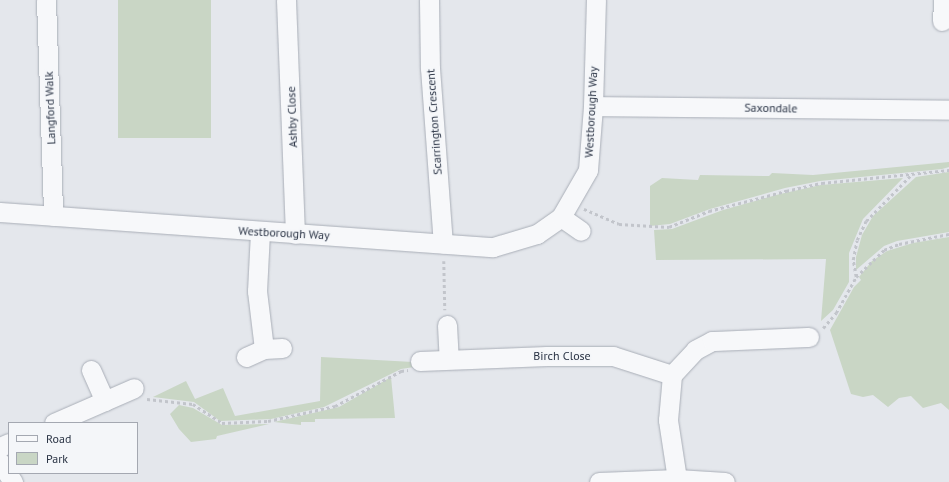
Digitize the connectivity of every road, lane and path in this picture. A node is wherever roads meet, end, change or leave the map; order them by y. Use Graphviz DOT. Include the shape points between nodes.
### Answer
graph roads {
  1 [pos="46,0"];
  2 [pos="286,0"];
  3 [pos="429,0"];
  4 [pos="596,0"];
  5 [pos="943,0"];
  6 [pos="942,21"];
  7 [pos="593,106"];
  8 [pos="949,110"];
  9 [pos="949,170"];
  10 [pos="911,175"];
  11 [pos="566,210"];
  12 [pos="0,212"];
  13 [pos="53,216"];
  14 [pos="581,231"];
  15 [pos="260,232"];
  16 [pos="295,234"];
  17 [pos="949,234"];
  18 [pos="443,244"];
  19 [pos="856,277"];
  20 [pos="447,326"];
  21 [pos="809,337"];
  22 [pos="282,348"];
  23 [pos="264,349"];
  24 [pos="246,357"];
  25 [pos="449,359"];
  26 [pos="420,361"];
  27 [pos="91,370"];
  28 [pos="672,375"];
  29 [pos="134,388"];
  30 [pos="105,400"];
  31 [pos="56,422"];
  32 [pos="0,462"];
  33 [pos="677,479"];
  34 [pos="13,482"];
  35 [pos="599,482"];
  36 [pos="725,482"];
  1 -- 13 [label="street, Langford Walk"];
  2 -- 16 [label="street, Ashby Close"];
  3 -- 18 [label="street, Scarrington Crescent" via="430,68"];
  4 -- 7 [label="street, Westborough Way"];
  5 -- 6 [label="street"];
  7 -- 8 [label="street, Saxondale"];
  7 -- 11 [label="street, Westborough Way" via="588,170"];
  9 -- 10 [label="path"];
  10 -- 11 [label="path" via="822,183 709,211 669,227 619,224"];
  10 -- 19 [label="path" via="866,221 857,240 853,260"];
  11 -- 14 [label="street"];
  11 -- 18 [label="street, Westborough Way" via="537,234 492,247"];
  12 -- 13 [label="street, Westborough Way"];
  13 -- 15 [label="street, Westborough Way"];
  15 -- 16 [label="street, Westborough Way"];
  15 -- 23 [label="street" via="257,291"];
  16 -- 18 [label="street, Westborough Way"];
  17 -- 19 [label="path" via="899,244 884,250"];
  18 -- 20 [label="path"];
  19 -- 21 [label="path" via="836,313 820,331"];
  20 -- 25 [label="street"];
  21 -- 28 [label="street" via="712,341 695,350"];
  22 -- 23 [label="street"];
  23 -- 24 [label="street"];
  25 -- 26 [label="street, Birch Close"];
  25 -- 28 [label="street, Birch Close" via="613,356"];
  26 -- 29 [label="path" via="417,369 400,371 335,406 268,422 222,423 193,404 137,397"];
  27 -- 30 [label="street"];
  28 -- 33 [label="street" via="668,420"];
  29 -- 30 [label="street"];
  30 -- 31 [label="street"];
  32 -- 34 [label="street"];
  33 -- 35 [label="street"];
  33 -- 36 [label="street"];
}
